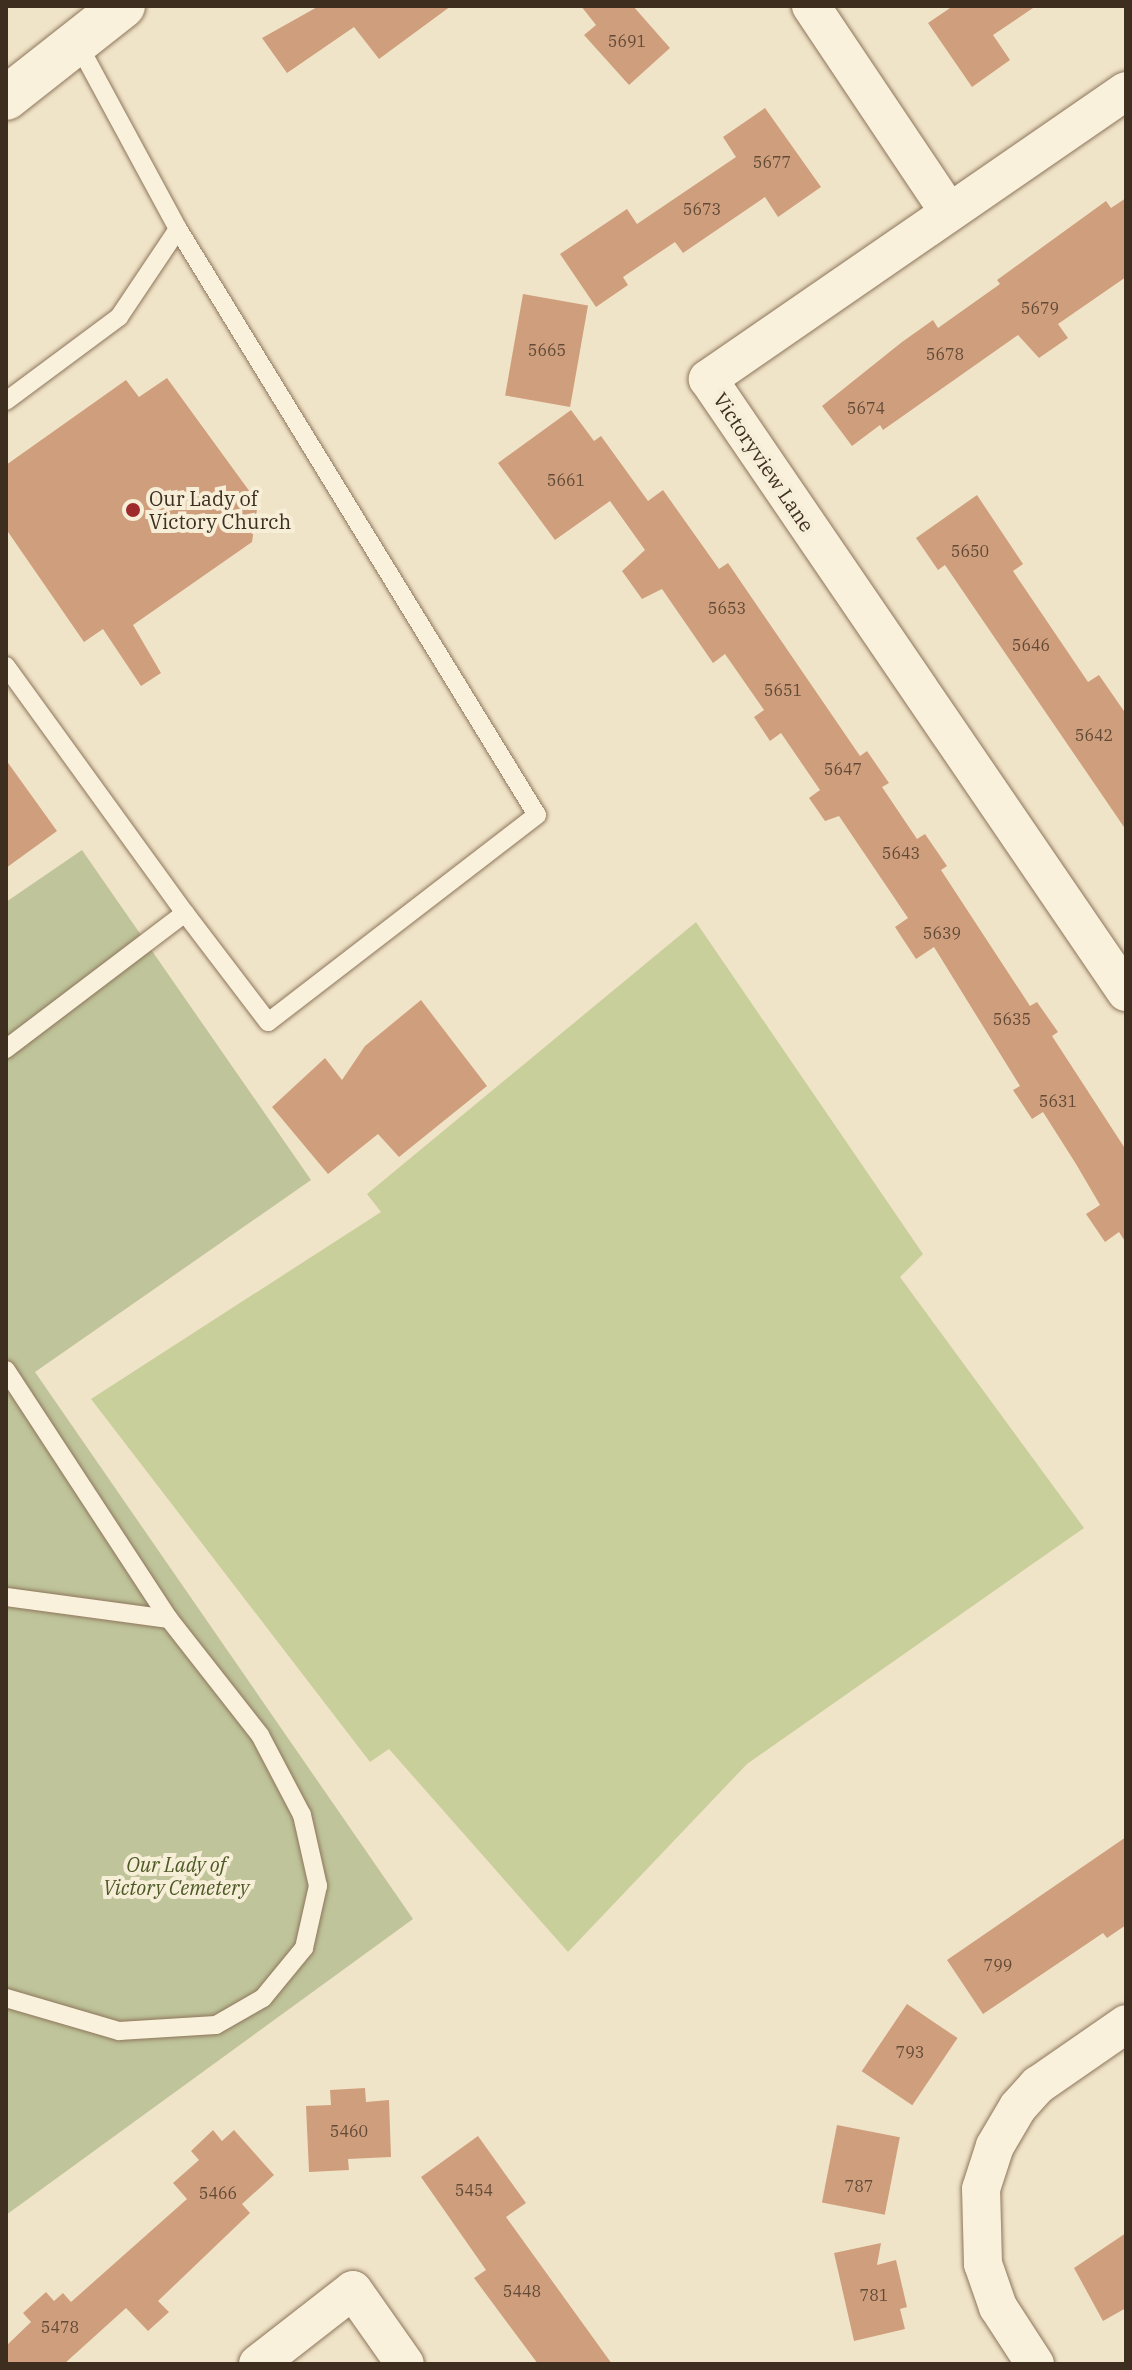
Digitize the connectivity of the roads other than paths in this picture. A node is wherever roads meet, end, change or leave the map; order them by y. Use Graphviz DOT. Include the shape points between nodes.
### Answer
graph roads {
  1 [pos="123,6"];
  2 [pos="811,6"];
  3 [pos="77,42"];
  4 [pos="1126,91"];
  5 [pos="6,98"];
  6 [pos="949,212"];
  7 [pos="178,229"];
  8 [pos="6,401"];
  9 [pos="6,666"];
  10 [pos="185,913"];
  11 [pos="1126,992"];
  12 [pos="6,1049"];
  13 [pos="6,1370"];
  14 [pos="6,1597"];
  15 [pos="169,1619"];
  16 [pos="6,1998"];
  17 [pos="1126,2024"];
  18 [pos="258,2364"];
  19 [pos="405,2364"];
  20 [pos="1035,2364"];
  1 -- 3 [label="street"];
  2 -- 6 [label="street"];
  3 -- 5 [label="street"];
  3 -- 7 [label="lane"];
  4 -- 6 [label="street"];
  6 -- 11 [label="street, Victoryview Lane" via="708,379"];
  7 -- 8 [label="lane" via="119,317"];
  7 -- 10 [label="lane" via="537,815 268,1022"];
  9 -- 10 [label="lane"];
  10 -- 12 [label="lane"];
  13 -- 15 [label="lane"];
  14 -- 15 [label="lane"];
  15 -- 16 [label="lane" via="260,1735 302,1815 318,1886 304,1948 263,1998 216,2025 119,2031"];
  17 -- 20 [label="street" via="1062,2067 1018,2107 995,2146 981,2189 983,2264 998,2307"];
  18 -- 19 [label="street" via="353,2290"];
}
